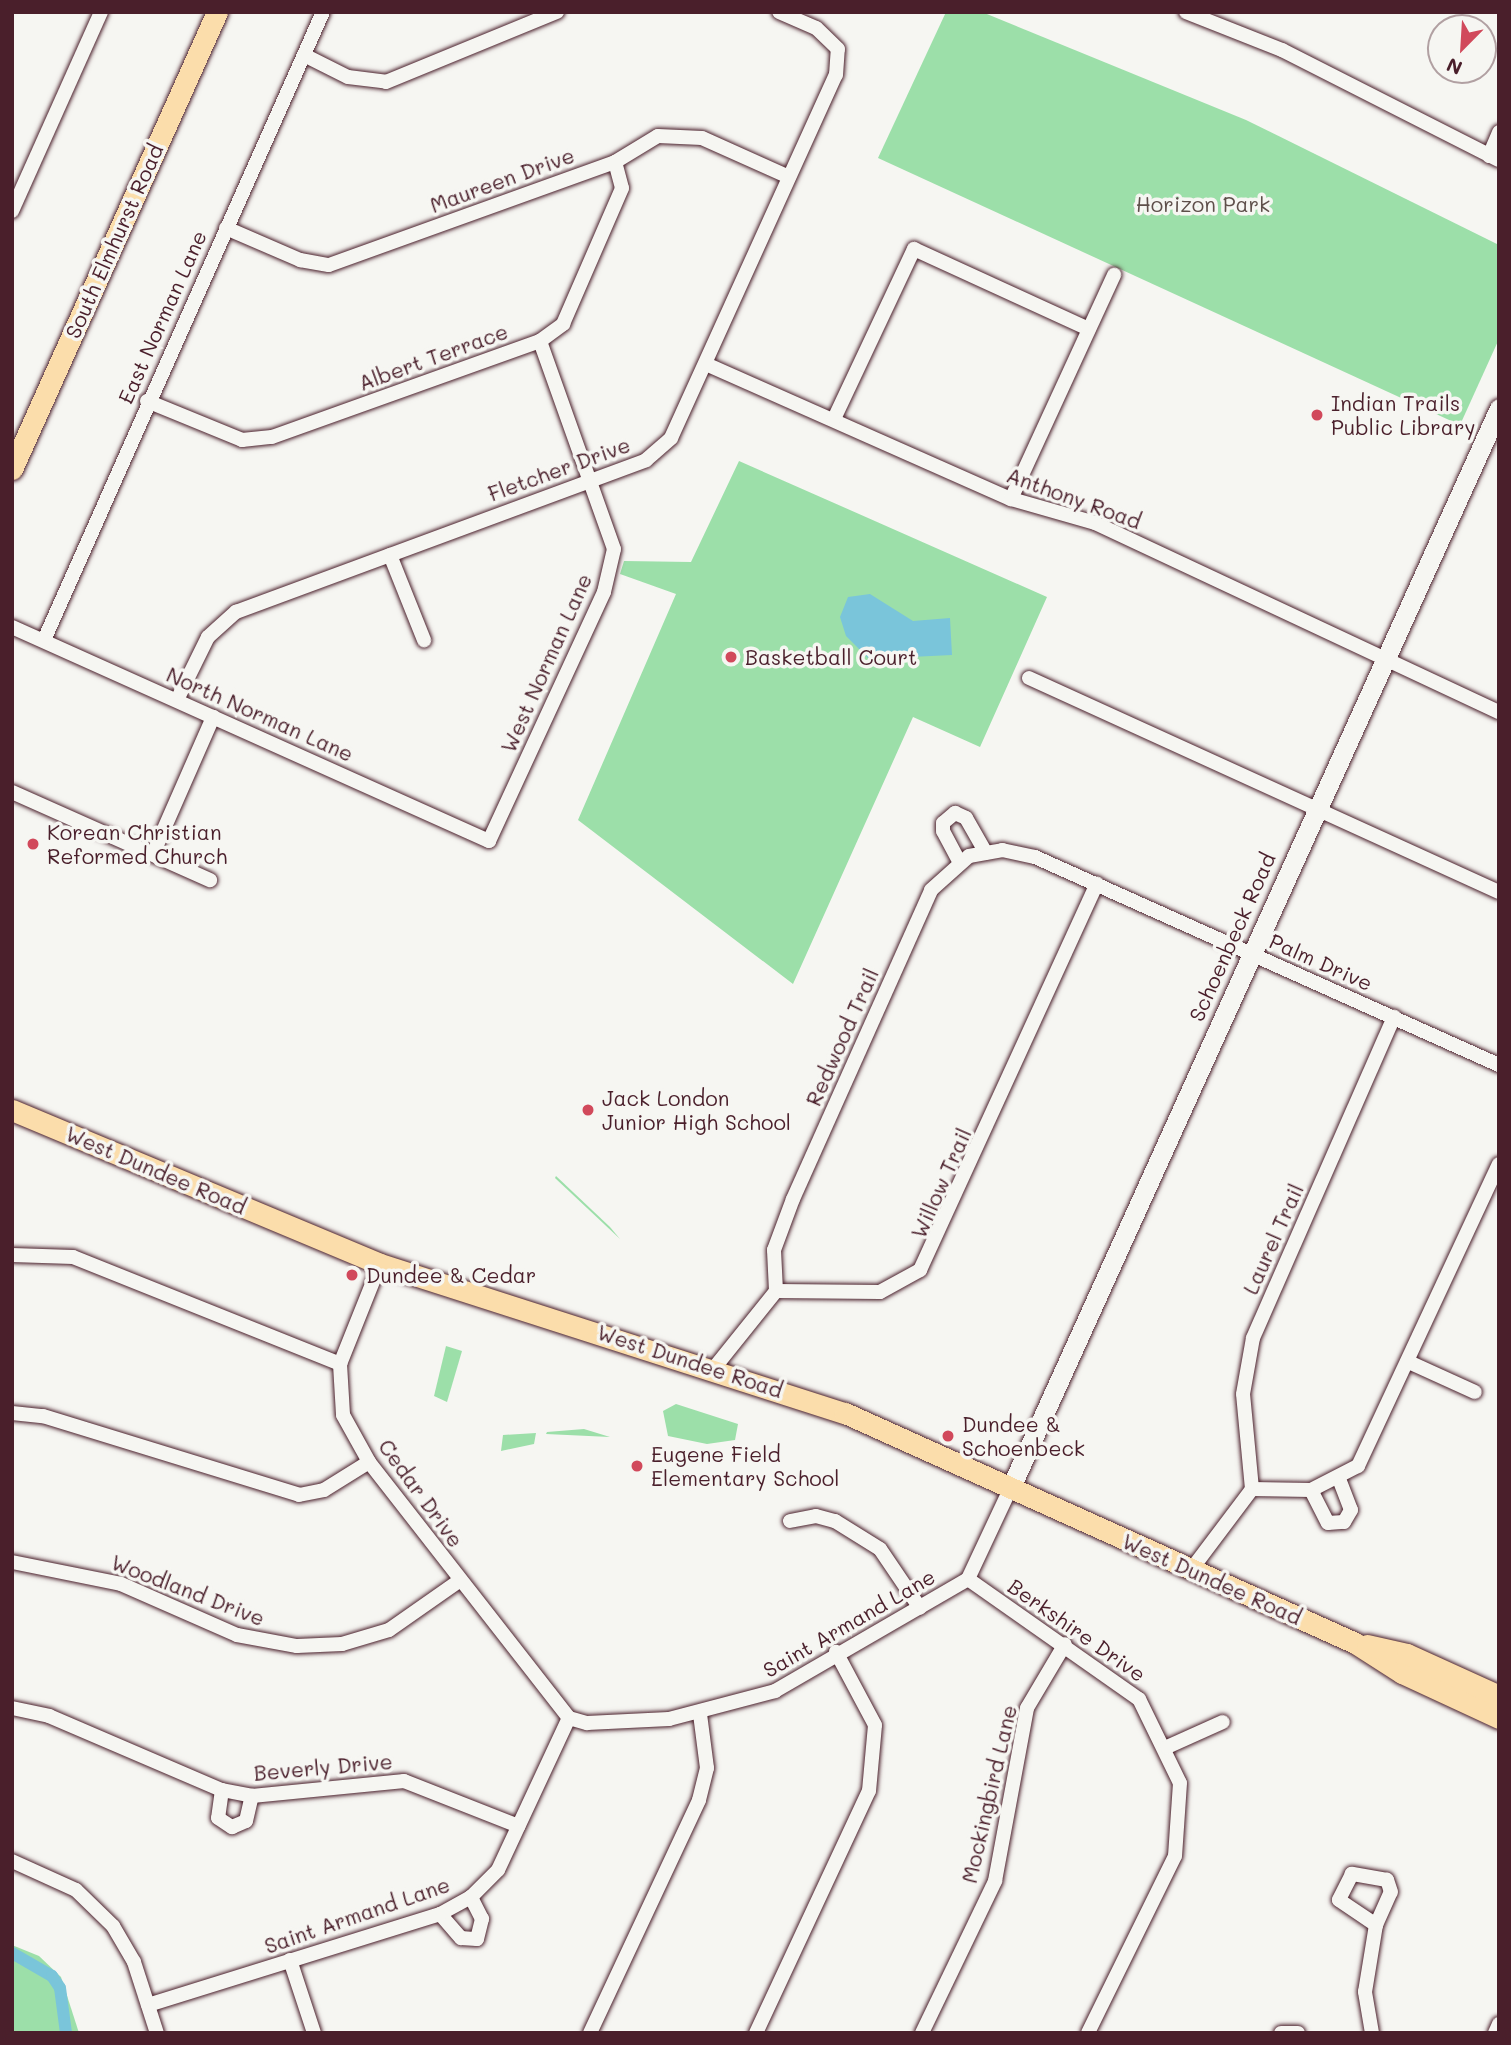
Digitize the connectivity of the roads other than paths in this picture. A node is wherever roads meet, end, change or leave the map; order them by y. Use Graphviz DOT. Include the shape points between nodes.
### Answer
graph roads {
  1 [pos="101,12"];
  2 [pos="216,12"];
  3 [pos="323,12"];
  4 [pos="557,12"];
  5 [pos="779,12"];
  6 [pos="1186,12"];
  7 [pos="304,55"];
  8 [pos="1499,132"];
  9 [pos="1494,158"];
  10 [pos="615,162"];
  11 [pos="789,177"];
  12 [pos="12,211"];
  13 [pos="226,228"];
  14 [pos="1114,275"];
  15 [pos="1089,329"];
  16 [pos="540,341"];
  17 [pos="708,365"];
  18 [pos="147,401"];
  19 [pos="834,419"];
  20 [pos="1496,419"];
  21 [pos="12,469"];
  22 [pos="584,480"];
  23 [pos="1011,499"];
  24 [pos="390,555"];
  25 [pos="12,627"];
  26 [pos="44,640"];
  27 [pos="424,640"];
  28 [pos="1382,658"];
  29 [pos="1029,678"];
  30 [pos="177,700"];
  31 [pos="1499,712"];
  32 [pos="213,716"];
  33 [pos="12,792"];
  34 [pos="1315,808"];
  35 [pos="489,841"];
  36 [pos="986,853"];
  37 [pos="153,854"];
  38 [pos="965,859"];
  39 [pos="210,880"];
  40 [pos="1097,884"];
  41 [pos="1499,892"];
  42 [pos="1250,953"];
  43 [pos="1394,1017"];
  44 [pos="1499,1065"];
  45 [pos="12,1110"];
  46 [pos="1499,1164"];
  47 [pos="12,1255"];
  48 [pos="380,1264"];
  49 [pos="776,1291"];
  50 [pos="1411,1363"];
  51 [pos="340,1364"];
  52 [pos="715,1367"];
  53 [pos="1475,1392"];
  54 [pos="12,1413"];
  55 [pos="369,1462"];
  56 [pos="1339,1479"];
  57 [pos="1011,1487"];
  58 [pos="1252,1489"];
  59 [pos="1311,1490"];
  60 [pos="790,1521"];
  61 [pos="12,1562"];
  62 [pos="1191,1570"];
  63 [pos="968,1579"];
  64 [pos="459,1581"];
  65 [pos="920,1608"];
  66 [pos="1354,1643"];
  67 [pos="1066,1644"];
  68 [pos="836,1652"];
  69 [pos="1499,1696"];
  70 [pos="12,1708"];
  71 [pos="700,1714"];
  72 [pos="569,1718"];
  73 [pos="1499,1718"];
  74 [pos="1223,1722"];
  75 [pos="1167,1747"];
  76 [pos="222,1790"];
  77 [pos="253,1796"];
  78 [pos="519,1826"];
  79 [pos="12,1861"];
  80 [pos="471,1897"];
  81 [pos="440,1914"];
  82 [pos="1376,1925"];
  83 [pos="290,1960"];
  84 [pos="148,2005"];
  85 [pos="1499,2025"];
  86 [pos="157,2033"];
  87 [pos="314,2033"];
  88 [pos="590,2033"];
  89 [pos="756,2033"];
  90 [pos="922,2033"];
  91 [pos="1088,2033"];
  92 [pos="1281,2033"];
  93 [pos="1298,2033"];
  94 [pos="1372,2033"];
  95 [pos="1495,2033"];
  1 -- 12 [label="street"];
  2 -- 21 [label="main road, South Elmhurst Road"];
  3 -- 7 [label="street, East Norman Lane"];
  4 -- 7 [label="street" via="387,82 348,77"];
  5 -- 11 [label="street, Fletcher Drive" via="816,28 838,48 836,75"];
  6 -- 9 [label="street" via="1282,50"];
  7 -- 13 [label="street, East Norman Lane"];
  8 -- 9 [label="street"];
  10 -- 11 [label="street, Maureen Drive" via="658,136 702,138"];
  10 -- 13 [label="street, Maureen Drive" via="329,265 300,260"];
  10 -- 16 [label="street, Albert Terrace" via="622,188 563,324"];
  11 -- 17 [label="street, Fletcher Drive"];
  13 -- 18 [label="street, East Norman Lane"];
  14 -- 15 [label="street"];
  15 -- 19 [label="street" via="914,249"];
  15 -- 23 [label="street"];
  16 -- 18 [label="street, Albert Terrace" via="272,437 242,440"];
  16 -- 22 [label="street, West Norman Lane"];
  17 -- 19 [label="street, Anthony Road"];
  17 -- 22 [label="street, Fletcher Drive" via="671,438 646,460"];
  18 -- 26 [label="street, East Norman Lane"];
  19 -- 23 [label="street, Anthony Road"];
  20 -- 28 [label="main road, Schoenbeck Road"];
  22 -- 24 [label="street, Fletcher Drive"];
  22 -- 35 [label="street, West Norman Lane" via="614,549 604,592"];
  23 -- 28 [label="street, Anthony Road" via="1094,523"];
  24 -- 27 [label="street"];
  24 -- 30 [label="street, Fletcher Drive" via="236,612 208,637"];
  25 -- 26 [label="street, North Norman Lane"];
  26 -- 30 [label="street, North Norman Lane"];
  28 -- 31 [label="street, Anthony Road"];
  28 -- 34 [label="main road, Schoenbeck Road"];
  29 -- 34 [label="street"];
  30 -- 32 [label="street, North Norman Lane"];
  32 -- 35 [label="street, North Norman Lane"];
  32 -- 37 [label="street"];
  33 -- 37 [label="street"];
  34 -- 41 [label="street"];
  34 -- 42 [label="main road, Schoenbeck Road"];
  36 -- 38 [label="street, Palm Drive"];
  36 -- 38 [label="street" via="966,818 955,813 943,823 943,831"];
  36 -- 40 [label="street, Palm Drive" via="1035,857"];
  37 -- 39 [label="street"];
  38 -- 49 [label="street, Redwood Trail" via="931,890 793,1199 774,1250"];
  40 -- 42 [label="street, Palm Drive"];
  40 -- 49 [label="street, Willow Trail" via="920,1270 880,1292"];
  42 -- 43 [label="street, Palm Drive"];
  42 -- 57 [label="main road, Schoenbeck Road"];
  43 -- 44 [label="street, Palm Drive"];
  43 -- 58 [label="street, Laurel Trail" via="1253,1338 1243,1394"];
  45 -- 48 [label="main road, West Dundee Road"];
  46 -- 50 [label="street"];
  47 -- 51 [label="street" via="73,1257"];
  48 -- 51 [label="street, Cedar Drive"];
  48 -- 52 [label="main road, West Dundee Road"];
  49 -- 52 [label="street"];
  50 -- 53 [label="street"];
  50 -- 56 [label="street" via="1369,1449"];
  51 -- 55 [label="street, Cedar Drive" via="343,1415"];
  52 -- 57 [label="main road, West Dundee Road" via="845,1413"];
  54 -- 55 [label="street" via="43,1416 299,1495 324,1490"];
  55 -- 64 [label="street, Cedar Drive"];
  56 -- 59 [label="street"];
  56 -- 59 [label="street" via="1351,1510 1344,1522 1328,1523"];
  57 -- 62 [label="main road, West Dundee Road"];
  57 -- 63 [label="street, Saint Armand Lane"];
  58 -- 59 [label="street"];
  58 -- 62 [label="street"];
  60 -- 65 [label="street" via="807,1516 835,1521 880,1549"];
  61 -- 64 [label="street, Woodland Drive" via="121,1584 237,1635 297,1646 342,1644 389,1630"];
  62 -- 66 [label="main road, West Dundee Road"];
  63 -- 65 [label="street, Saint Armand Lane"];
  63 -- 67 [label="street, Berkshire Drive"];
  64 -- 72 [label="street, Cedar Drive"];
  65 -- 68 [label="street, Saint Armand Lane"];
  66 -- 69 [label="main road" via="1407,1654"];
  66 -- 73 [label="main road" via="1402,1673"];
  67 -- 75 [label="street, Berkshire Drive" via="1139,1699"];
  67 -- 90 [label="street, Mockingbird Lane" via="1027,1708 995,1881"];
  68 -- 71 [label="street, Saint Armand Lane" via="775,1691"];
  68 -- 89 [label="street" via="875,1725 869,1791"];
  70 -- 76 [label="street, Beverly Drive" via="49,1716"];
  71 -- 72 [label="street, Saint Armand Lane" via="587,1723"];
  71 -- 88 [label="street" via="707,1768 699,1800"];
  72 -- 78 [label="street, Saint Armand Lane"];
  74 -- 75 [label="street"];
  75 -- 91 [label="street, Berkshire Drive" via="1180,1783 1175,1856"];
  76 -- 77 [label="street, Beverly Drive"];
  76 -- 77 [label="street" via="218,1818 232,1827 246,1821"];
  77 -- 78 [label="street, Beverly Drive" via="404,1781"];
  78 -- 80 [label="street, Saint Armand Lane" via="498,1870"];
  79 -- 84 [label="street" via="76,1890 113,1926"];
  80 -- 81 [label="street, Saint Armand Lane"];
  80 -- 81 [label="street" via="482,1919 477,1939 461,1938"];
  81 -- 83 [label="street, Saint Armand Lane"];
  82 -- 94 [label="street" via="1365,1992"];
  83 -- 84 [label="street, Saint Armand Lane"];
  83 -- 87 [label="street"];
  84 -- 86 [label="street"];
  85 -- 95 [label="street"];
  92 -- 93 [label="street"];
}
